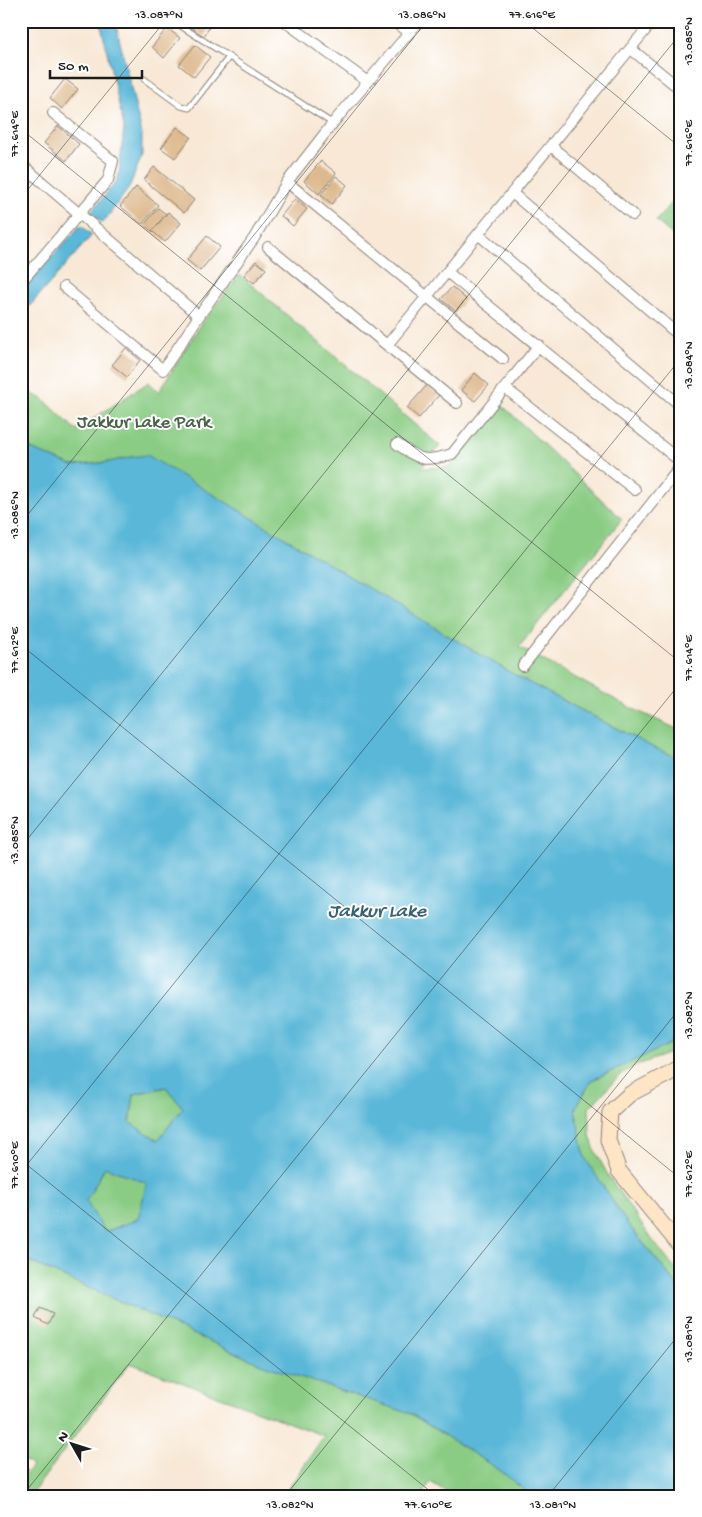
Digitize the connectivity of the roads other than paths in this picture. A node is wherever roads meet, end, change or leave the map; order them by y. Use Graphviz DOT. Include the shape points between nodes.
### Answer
graph roads {
  1 [pos="173,21"];
  2 [pos="284,21"];
  3 [pos="394,21"];
  4 [pos="419,21"];
  5 [pos="653,21"];
  6 [pos="409,33"];
  7 [pos="631,49"];
  8 [pos="229,57"];
  9 [pos="144,78"];
  10 [pos="368,82"];
  11 [pos="674,84"];
  12 [pos="53,113"];
  13 [pos="333,123"];
  14 [pos="550,146"];
  15 [pos="21,164"];
  16 [pos="287,182"];
  17 [pos="512,193"];
  18 [pos="79,214"];
  19 [pos="633,214"];
  20 [pos="478,234"];
  21 [pos="268,247"];
  22 [pos="447,272"];
  23 [pos="21,282"];
  24 [pos="64,287"];
  25 [pos="426,297"];
  26 [pos="199,316"];
  27 [pos="681,336"];
  28 [pos="387,345"];
  29 [pos="539,345"];
  30 [pos="503,359"];
  31 [pos="505,388"];
  32 [pos="457,402"];
  33 [pos="681,406"];
  34 [pos="397,444"];
  35 [pos="681,464"];
  36 [pos="635,490"];
  37 [pos="523,666"];
  38 [pos="681,1067"];
  39 [pos="681,1247"];
  40 [pos="21,1466"];
  41 [pos="21,1474"];
  1 -- 8 [label="lane"];
  2 -- 10 [label="street"];
  3 -- 6 [label="street"];
  4 -- 6 [label="street"];
  5 -- 7 [label="street"];
  6 -- 10 [label="street"];
  7 -- 11 [label="street"];
  7 -- 14 [label="street"];
  8 -- 9 [label="lane" via="189,108 181,106"];
  8 -- 13 [label="lane"];
  10 -- 13 [label="street"];
  12 -- 18 [label="street" via="113,161 108,180"];
  13 -- 16 [label="street"];
  14 -- 17 [label="street"];
  14 -- 19 [label="street"];
  15 -- 18 [label="street"];
  16 -- 25 [label="street"];
  16 -- 26 [label="street" via="254,238"];
  17 -- 20 [label="street"];
  17 -- 27 [label="street"];
  18 -- 23 [label="street"];
  18 -- 26 [label="street"];
  20 -- 22 [label="street"];
  20 -- 33 [label="street"];
  21 -- 28 [label="street"];
  22 -- 25 [label="street"];
  22 -- 29 [label="street"];
  24 -- 26 [label="street" via="163,370"];
  25 -- 28 [label="street"];
  25 -- 30 [label="street"];
  28 -- 32 [label="street"];
  29 -- 31 [label="street"];
  29 -- 35 [label="street"];
  31 -- 34 [label="street" via="452,454 433,460 416,457"];
  31 -- 36 [label="street"];
  35 -- 37 [label="street"];
  38 -- 39 [label="street" via="630,1094 610,1112 608,1140 619,1171"];
  40 -- 41 [label="lane" via="25,1468"];
}
